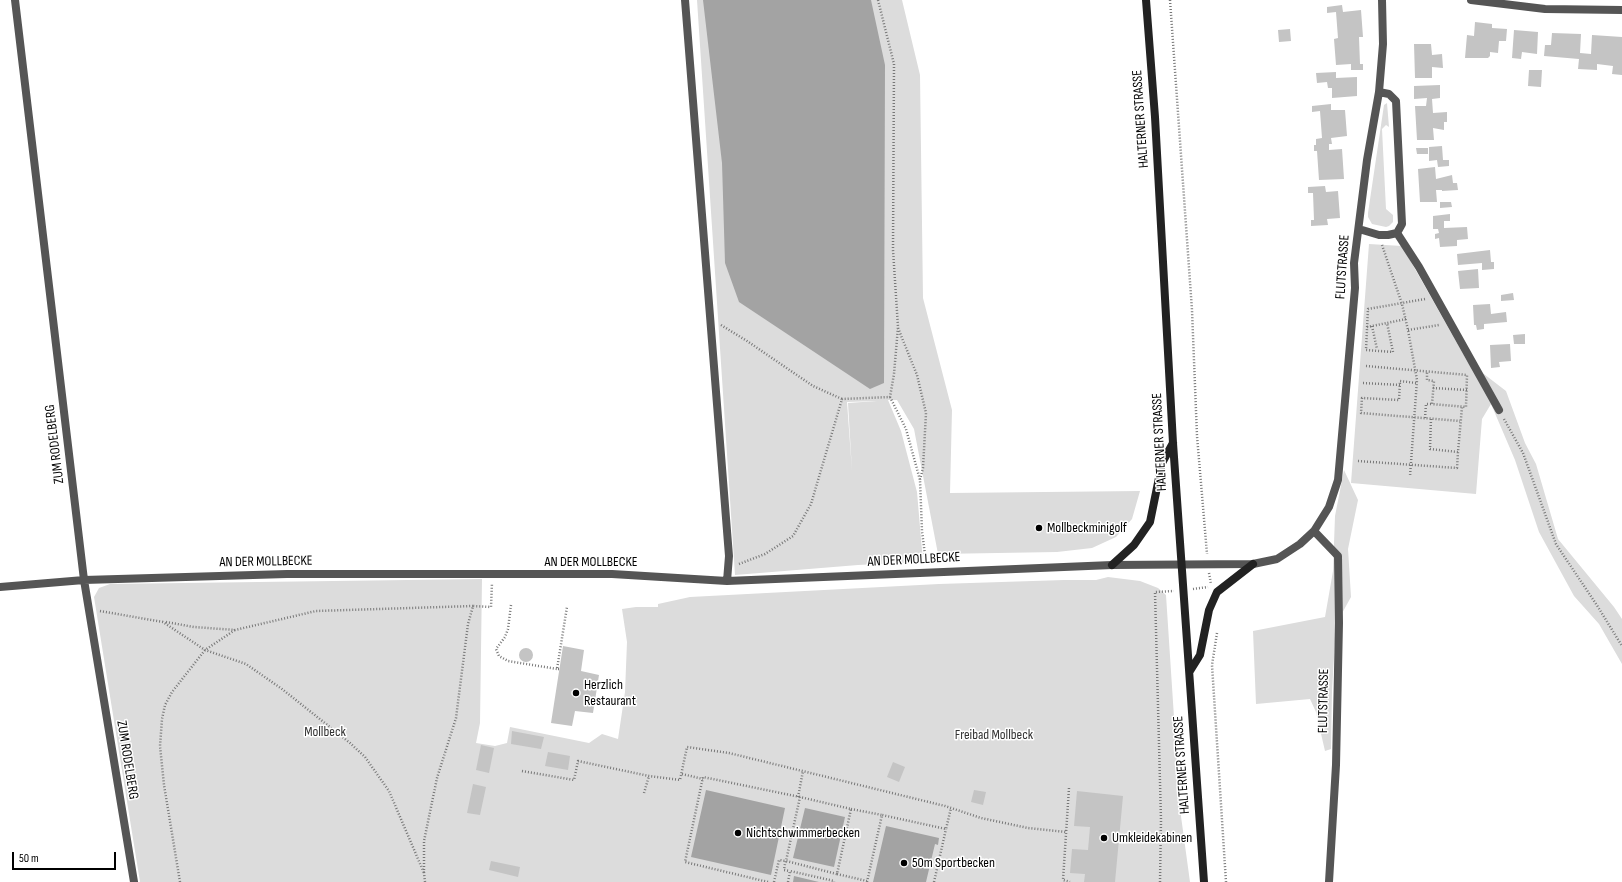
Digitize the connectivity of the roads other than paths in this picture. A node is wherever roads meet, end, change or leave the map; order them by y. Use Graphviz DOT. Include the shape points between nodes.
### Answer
graph roads {
  1 [pos="15,0"];
  2 [pos="685,0"];
  3 [pos="1146,0"];
  4 [pos="1382,0"];
  5 [pos="1472,0"];
  6 [pos="1622,10"];
  7 [pos="1379,92"];
  8 [pos="1359,230"];
  9 [pos="1397,233"];
  10 [pos="1500,410"];
  11 [pos="1173,443"];
  12 [pos="1314,531"];
  13 [pos="1253,564"];
  14 [pos="1112,565"];
  15 [pos="1181,565"];
  16 [pos="84,580"];
  17 [pos="727,581"];
  18 [pos="0,587"];
  19 [pos="1190,671"];
  20 [pos="134,882"];
  21 [pos="1204,882"];
  22 [pos="1329,882"];
  1 -- 16 [label="street, ZUM RODELBERG"];
  2 -- 17 [label="street" via="729,556"];
  3 -- 11 [label="main road, HALTERNER STRASSE"];
  4 -- 7 [label="street, FLUTSTRASSE" via="1383,44"];
  5 -- 6 [label="street" via="1545,9"];
  7 -- 8 [label="street, FLUTSTRASSE" via="1367,160"];
  7 -- 9 [label="street" via="1389,94 1396,101 1402,224"];
  8 -- 9 [label="street" via="1388,236"];
  8 -- 12 [label="street, FLUTSTRASSE" via="1354,263 1355,288 1338,480 1329,507"];
  9 -- 10 [label="street"];
  11 -- 14 [label="main road" via="1162,463 1150,522 1134,544"];
  11 -- 15 [label="main road, HALTERNER STRASSE"];
  12 -- 13 [label="street, FLUTSTRASSE" via="1277,559"];
  12 -- 22 [label="street, FLUTSTRASSE" via="1338,556 1336,765"];
  13 -- 15 [label="street, FLUTSTRASSE"];
  13 -- 19 [label="main road" via="1217,592 1208,610 1200,655"];
  14 -- 15 [label="street, AN DER MOLLBECKE"];
  14 -- 17 [label="street, AN DER MOLLBECKE"];
  15 -- 19 [label="main road, HALTERNER STRASSE"];
  16 -- 17 [label="street, AN DER MOLLBECKE" via="287,574 612,574"];
  16 -- 18 [label="street, AN DER MOLLBECKE"];
  16 -- 20 [label="street, ZUM RODELBERG"];
  19 -- 21 [label="main road, HALTERNER STRASSE"];
}
